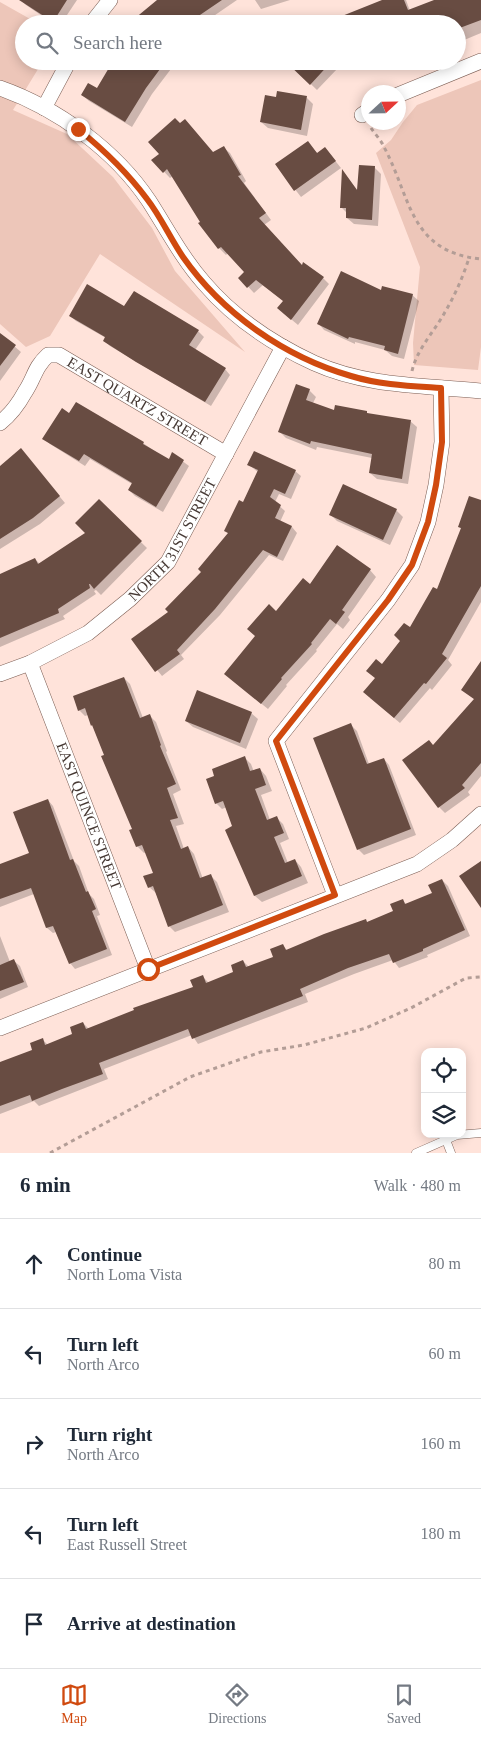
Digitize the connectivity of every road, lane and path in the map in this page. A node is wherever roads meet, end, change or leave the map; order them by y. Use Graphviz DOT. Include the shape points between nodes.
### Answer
graph roads {
  1 [pos="110,0"];
  2 [pos="98,15"];
  3 [pos="481,61"];
  4 [pos="466,67"];
  5 [pos="64,70"];
  6 [pos="459,70"];
  7 [pos="0,88"];
  8 [pos="406,92"];
  9 [pos="44,108"];
  10 [pos="374,130"];
  11 [pos="469,258"];
  12 [pos="481,259"];
  13 [pos="283,346"];
  14 [pos="409,386"];
  15 [pos="441,388"];
  16 [pos="481,391"];
  17 [pos="0,423"];
  18 [pos="226,454"];
  19 [pos="30,662"];
  20 [pos="0,674"];
  21 [pos="481,814"];
  22 [pos="335,895"];
  23 [pos="148,969"];
  24 [pos="481,977"];
  25 [pos="0,1028"];
  26 [pos="481,1133"];
  27 [pos="446,1140"];
  28 [pos="50,1153"];
  29 [pos="416,1153"];
  30 [pos="451,1153"];
  1 -- 2 [label="street"];
  3 -- 4 [label="street"];
  5 -- 9 [label="street"];
  6 -- 8 [label="street"];
  7 -- 9 [label="street"];
  9 -- 13 [label="street" via="103,149 148,200 184,258 204,283 252,328"];
  10 -- 11 [label="path" via="417,223 442,246"];
  11 -- 12 [label="path"];
  11 -- 14 [label="path" via="445,313 414,365"];
  13 -- 14 [label="street" via="314,363 351,376"];
  13 -- 18 [label="street, NORTH 31ST STREET"];
  14 -- 15 [label="street"];
  15 -- 16 [label="street"];
  15 -- 22 [label="street" via="442,442 436,485 428,522 412,565 276,741"];
  17 -- 18 [label="street, EAST QUARTZ STREET" via="26,391 38,364 48,355 59,355"];
  18 -- 19 [label="street, NORTH 31ST STREET" via="168,562 88,633"];
  19 -- 20 [label="street, NORTH 31ST STREET"];
  19 -- 23 [label="street, EAST QUINCE STREET"];
  21 -- 22 [label="street" via="452,840 417,864"];
  22 -- 23 [label="street"];
  23 -- 25 [label="street"];
  24 -- 28 [label="path" via="466,978 366,1028 304,1045 261,1052 190,1077"];
  26 -- 27 [label="lane" via="457,1135"];
  27 -- 29 [label="lane"];
  27 -- 30 [label="lane"];
}
